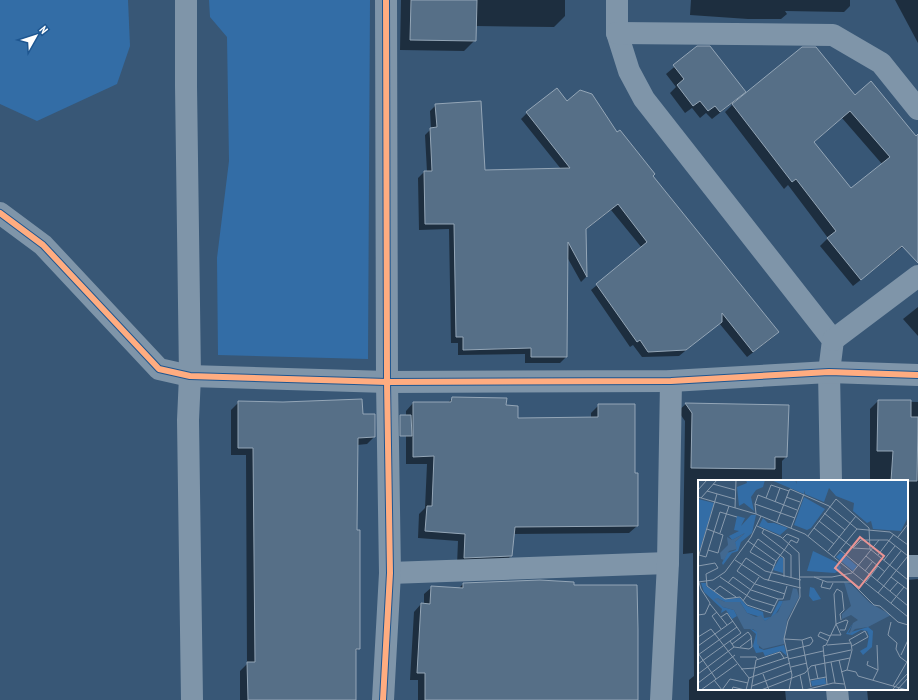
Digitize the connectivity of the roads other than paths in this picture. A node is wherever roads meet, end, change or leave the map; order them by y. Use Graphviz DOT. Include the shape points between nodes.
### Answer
graph roads {
  1 [pos="186,0"];
  2 [pos="386,0"];
  3 [pos="617,0"];
  4 [pos="617,33"];
  5 [pos="918,109"];
  6 [pos="0,213"];
  7 [pos="918,276"];
  8 [pos="833,340"];
  9 [pos="829,372"];
  10 [pos="918,375"];
  11 [pos="190,376"];
  12 [pos="671,381"];
  13 [pos="387,382"];
  14 [pos="832,480"];
  15 [pos="668,563"];
  16 [pos="390,573"];
  17 [pos="837,690"];
  18 [pos="192,700"];
  19 [pos="382,700"];
  20 [pos="661,700"];
  21 [pos="838,700"];
  1 -- 11 [label="street"];
  2 -- 13 [label="street"];
  3 -- 4 [label="street"];
  4 -- 5 [label="street" via="833,35 881,63"];
  4 -- 8 [label="street" via="629,71 644,99"];
  6 -- 11 [label="street" via="43,245 159,369"];
  7 -- 8 [label="street"];
  8 -- 9 [label="street"];
  9 -- 10 [label="street"];
  9 -- 12 [label="street"];
  9 -- 14 [label="street"];
  11 -- 13 [label="street"];
  11 -- 18 [label="street" via="188,420"];
  12 -- 13 [label="street"];
  12 -- 15 [label="street"];
  13 -- 16 [label="street"];
  15 -- 16 [label="street"];
  15 -- 20 [label="street"];
  16 -- 19 [label="street"];
  17 -- 21 [label="street"];
}
